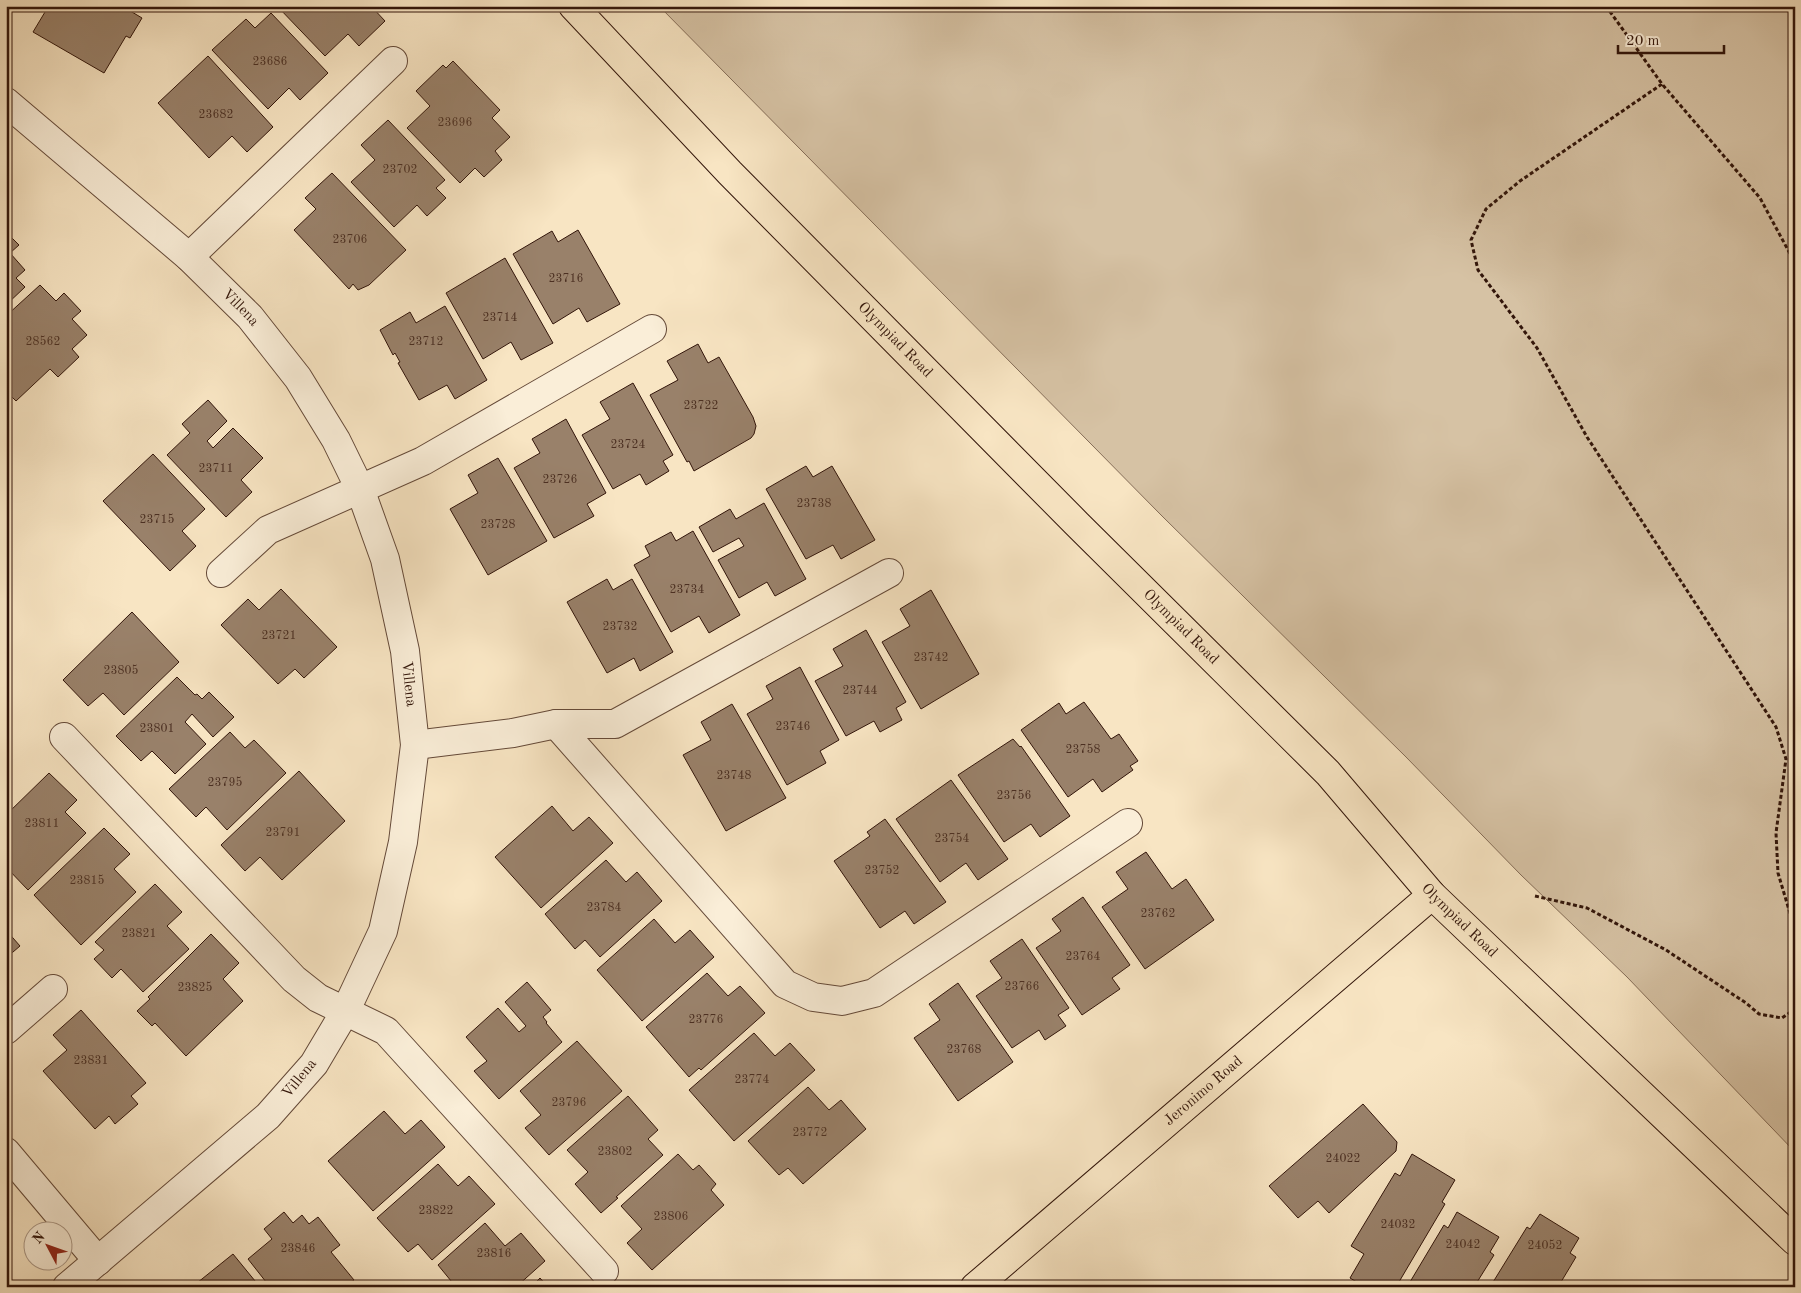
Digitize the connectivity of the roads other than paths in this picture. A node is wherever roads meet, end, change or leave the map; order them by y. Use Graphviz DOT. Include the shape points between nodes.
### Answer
graph roads {
  1 [pos="573,6"];
  2 [pos="394,61"];
  3 [pos="6,102"];
  4 [pos="189,256"];
  5 [pos="652,329"];
  6 [pos="360,489"];
  7 [pos="221,573"];
  8 [pos="889,574"];
  9 [pos="556,724"];
  10 [pos="64,737"];
  11 [pos="415,745"];
  12 [pos="1128,823"];
  13 [pos="1432,895"];
  14 [pos="54,989"];
  15 [pos="346,1010"];
  16 [pos="6,1030"];
  17 [pos="6,1152"];
  18 [pos="1795,1241"];
  19 [pos="98,1261"];
  20 [pos="604,1271"];
  21 [pos="67,1287"];
  22 [pos="975,1287"];
  1 -- 13 [label="main road, Olympiad Road" via="730,172 1328,773"];
  2 -- 4 [label="street"];
  3 -- 4 [label="street, Villena"];
  4 -- 6 [label="street, Villena" via="250,317 298,378 336,440"];
  5 -- 6 [label="street" via="423,461"];
  6 -- 7 [label="street" via="268,530"];
  6 -- 11 [label="street, Villena" via="385,559 405,651"];
  8 -- 9 [label="street" via="616,724"];
  9 -- 11 [label="street" via="514,733"];
  9 -- 12 [label="street" via="785,984 813,998 842,1001 874,993"];
  10 -- 15 [label="street" via="294,979 318,998"];
  11 -- 15 [label="street, Villena" via="403,842 383,931"];
  13 -- 18 [label="main road, Olympiad Road"];
  13 -- 22 [label="main road, Jeronimo Road"];
  14 -- 16 [label="street"];
  15 -- 19 [label="street, Villena" via="314,1064 268,1116"];
  15 -- 20 [label="street" via="386,1031"];
  17 -- 19 [label="street"];
  19 -- 21 [label="street, Villena"];
}
